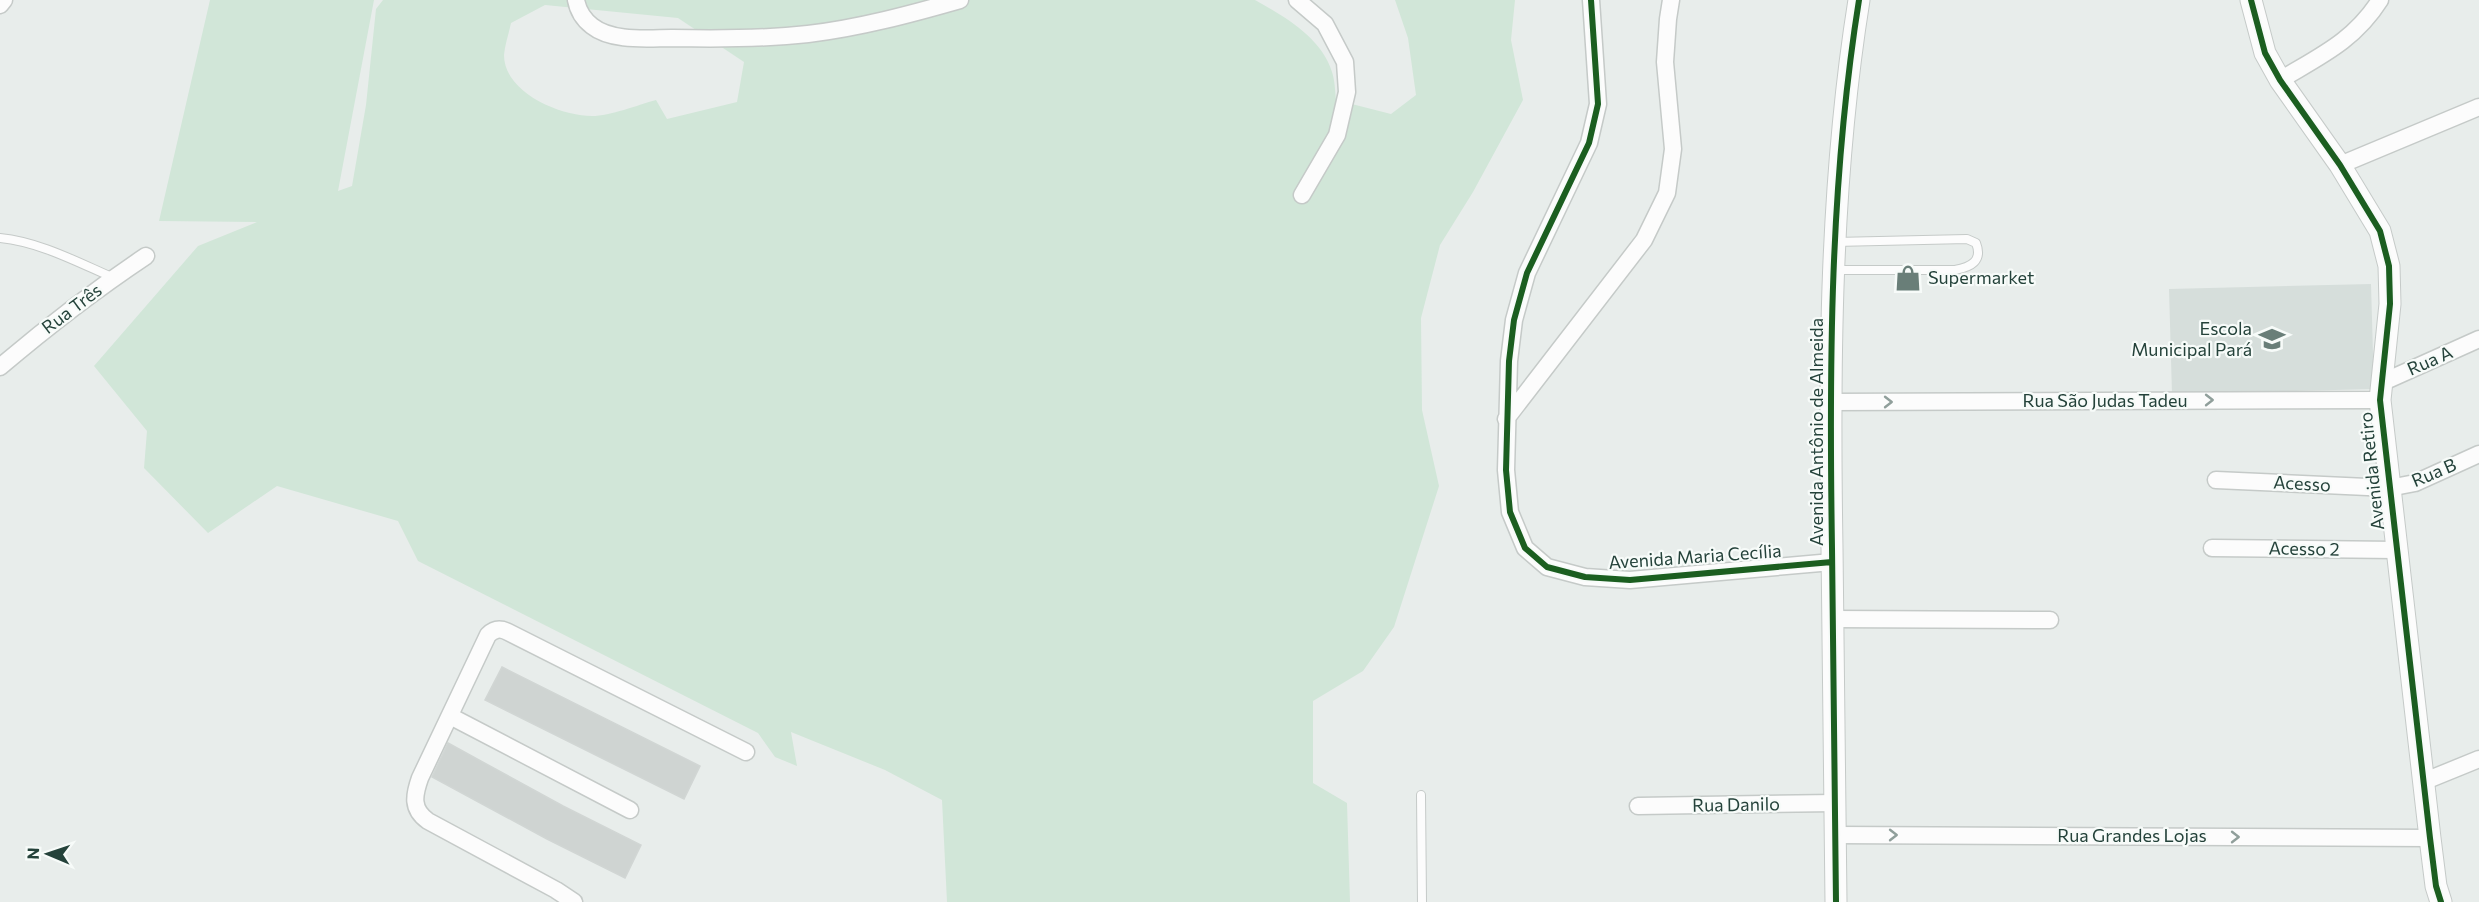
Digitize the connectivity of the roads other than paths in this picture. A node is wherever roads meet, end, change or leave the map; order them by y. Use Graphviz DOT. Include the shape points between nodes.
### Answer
graph roads {
  1 [pos="4,0"];
  2 [pos="576,0"];
  3 [pos="960,0"];
  4 [pos="1297,0"];
  5 [pos="1591,0"];
  6 [pos="1671,0"];
  7 [pos="1859,0"];
  8 [pos="2251,0"];
  9 [pos="2380,0"];
  10 [pos="0,5"];
  11 [pos="2280,80"];
  12 [pos="2479,107"];
  13 [pos="2340,165"];
  14 [pos="1302,195"];
  15 [pos="0,238"];
  16 [pos="1835,242"];
  17 [pos="146,256"];
  18 [pos="1834,270"];
  19 [pos="114,278"];
  20 [pos="2479,339"];
  21 [pos="0,367"];
  22 [pos="2381,391"];
  23 [pos="1830,402"];
  24 [pos="1506,419"];
  25 [pos="2479,454"];
  26 [pos="2216,480"];
  27 [pos="2389,488"];
  28 [pos="2212,548"];
  29 [pos="2396,550"];
  30 [pos="1832,562"];
  31 [pos="1832,619"];
  32 [pos="2050,620"];
  33 [pos="450,716"];
  34 [pos="746,752"];
  35 [pos="2479,759"];
  36 [pos="2425,782"];
  37 [pos="1421,795"];
  38 [pos="1835,803"];
  39 [pos="1638,806"];
  40 [pos="630,810"];
  41 [pos="1835,835"];
  42 [pos="2430,838"];
  43 [pos="574,902"];
  44 [pos="1422,902"];
  45 [pos="1836,902"];
  46 [pos="2441,902"];
  1 -- 10 [label="street"];
  2 -- 3 [label="street" via="579,12 593,27 611,35 723,39 810,34 912,14"];
  4 -- 14 [label="street" via="1325,24 1346,62 1347,92 1337,135"];
  5 -- 24 [label="street, Avenida Maria Cecília" via="1598,104 1589,143 1527,273 1514,320"];
  6 -- 24 [label="street" via="1665,62 1673,149 1668,193 1644,240"];
  7 -- 16 [label="street, Avenida Antônio de Almeida" via="1847,71"];
  8 -- 11 [label="street, Avenida Retiro" via="2265,53"];
  9 -- 11 [label="street" via="2358,30"];
  11 -- 13 [label="street, Avenida Retiro"];
  12 -- 13 [label="street"];
  13 -- 22 [label="street, Avenida Retiro" via="2380,231 2389,266 2390,304"];
  15 -- 19 [label="lane" via="21,240"];
  16 -- 18 [label="street, Avenida Antônio de Almeida"];
  16 -- 18 [label="lane" via="1967,239 1976,243 1979,251 1974,264 1955,270"];
  17 -- 19 [label="street, Rua Três"];
  18 -- 23 [label="street, Avenida Antônio de Almeida"];
  19 -- 21 [label="street, Rua Três"];
  20 -- 22 [label="street, Rua A"];
  23 -- 22 [label="street, Rua São Judas Tadeu, one-way"];
  22 -- 27 [label="street, Avenida Retiro"];
  23 -- 30 [label="street, Avenida Antônio de Almeida"];
  24 -- 30 [label="street, Avenida Maria Cecília" via="1510,512 1525,548 1547,567 1585,577 1630,580"];
  25 -- 27 [label="street, Rua B" via="2415,483"];
  26 -- 27 [label="street, Acesso"];
  27 -- 29 [label="street, Avenida Retiro"];
  28 -- 29 [label="street, Acesso 2"];
  29 -- 36 [label="street, Avenida Retiro"];
  30 -- 31 [label="street, Avenida Antônio de Almeida"];
  31 -- 32 [label="street"];
  31 -- 38 [label="street, Avenida Antônio de Almeida"];
  33 -- 34 [label="street" via="488,635 503,629"];
  33 -- 40 [label="street"];
  33 -- 43 [label="street" via="417,786 414,802 418,813"];
  35 -- 36 [label="street"];
  36 -- 42 [label="street, Avenida Retiro"];
  37 -- 44 [label="lane"];
  38 -- 39 [label="street, Rua Danilo"];
  38 -- 41 [label="street, Avenida Antônio de Almeida"];
  41 -- 42 [label="street, Rua Grandes Lojas, one-way"];
  41 -- 45 [label="street, Avenida Antônio de Almeida"];
  42 -- 46 [label="street, Avenida Retiro"];
}
